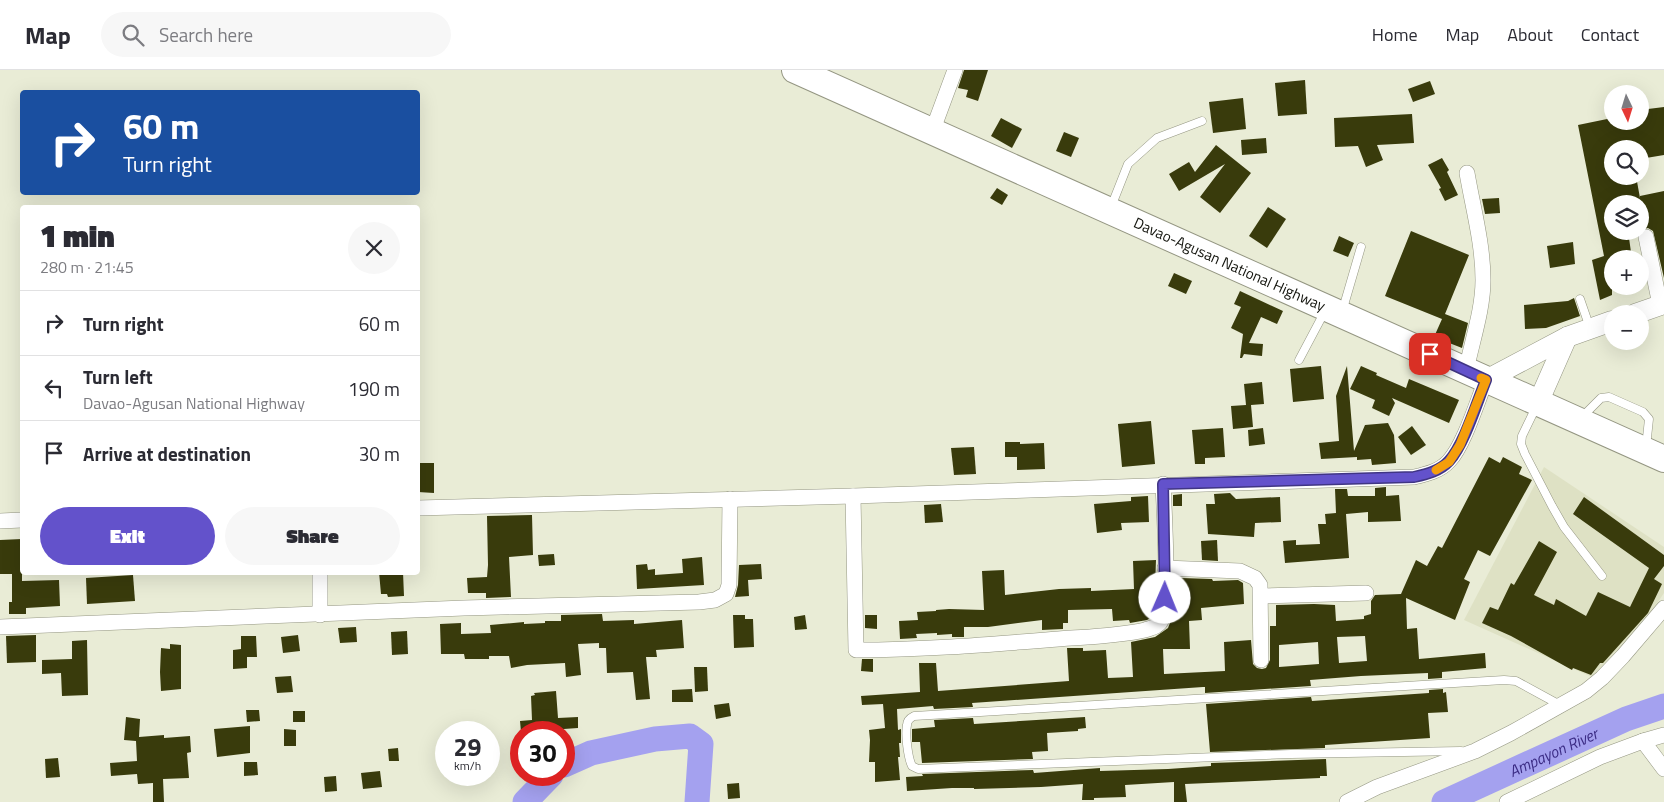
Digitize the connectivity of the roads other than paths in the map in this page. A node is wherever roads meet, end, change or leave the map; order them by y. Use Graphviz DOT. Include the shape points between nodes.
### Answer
graph roads {
  1 [pos="795,70"];
  2 [pos="955,70"];
  3 [pos="1202,121"];
  4 [pos="932,132"];
  5 [pos="1467,173"];
  6 [pos="1110,211"];
  7 [pos="1647,240"];
  8 [pos="1361,248"];
  9 [pos="1580,299"];
  10 [pos="1662,304"];
  11 [pos="1649,309"];
  12 [pos="1334,310"];
  13 [pos="1604,324"];
  14 [pos="1590,329"];
  15 [pos="1568,337"];
  16 [pos="1300,360"];
  17 [pos="1476,375"];
  18 [pos="1538,403"];
  19 [pos="1578,421"];
  20 [pos="1655,455"];
  21 [pos="1163,484"];
  22 [pos="853,496"];
  23 [pos="730,499"];
  24 [pos="420,508"];
  25 [pos="20,520"];
  26 [pos="0,521"];
  27 [pos="1165,568"];
  28 [pos="320,575"];
  29 [pos="1602,576"];
  30 [pos="1366,594"];
  31 [pos="1261,596"];
  32 [pos="1664,608"];
  33 [pos="320,615"];
  34 [pos="0,627"];
  35 [pos="1261,660"];
  36 [pos="1560,705"];
  37 [pos="1664,734"];
  38 [pos="1643,741"];
  39 [pos="1475,751"];
  40 [pos="1664,769"];
  41 [pos="1347,802"];
  42 [pos="1507,802"];
  1 -- 4 [label="highway, Davao-Agusan National Highway" via="830,81"];
  2 -- 4 [label="street"];
  3 -- 6 [label="lane" via="1157,138 1128,164"];
  4 -- 6 [label="highway, Davao-Agusan National Highway"];
  5 -- 17 [label="street" via="1482,249 1483,281"];
  6 -- 12 [label="highway, Davao-Agusan National Highway"];
  7 -- 10 [label="street"];
  8 -- 12 [label="lane"];
  9 -- 14 [label="lane"];
  10 -- 11 [label="street"];
  12 -- 16 [label="lane"];
  12 -- 17 [label="highway, Davao-Agusan National Highway"];
  13 -- 14 [label="street"];
  14 -- 15 [label="street"];
  15 -- 17 [label="street"];
  15 -- 18 [label="street"];
  17 -- 18 [label="highway, Davao-Agusan National Highway"];
  17 -- 21 [label="street" via="1460,445 1449,462 1434,472 1414,477"];
  18 -- 19 [label="highway, Davao-Agusan National Highway"];
  18 -- 29 [label="lane" via="1522,436 1525,454 1564,527"];
  19 -- 20 [label="highway, Davao-Agusan National Highway"];
  19 -- 20 [label="lane" via="1600,398 1610,397 1643,412 1649,419"];
  21 -- 22 [label="street"];
  21 -- 27 [label="street"];
  22 -- 23 [label="street"];
  22 -- 27 [label="street" via="856,650 960,647 1145,630 1162,620"];
  23 -- 24 [label="street"];
  23 -- 33 [label="street" via="729,585 726,594 715,600"];
  25 -- 26 [label="street"];
  27 -- 31 [label="street" via="1240,571 1255,578 1260,585"];
  28 -- 33 [label="street"];
  30 -- 31 [label="street"];
  31 -- 35 [label="street"];
  32 -- 36 [label="street" via="1602,678"];
  33 -- 34 [label="street"];
  36 -- 39 [label="street"];
  36 -- 39 [label="lane" via="1516,681 1504,680 914,716 906,726 909,761 918,769 1291,754"];
  37 -- 38 [label="street"];
  38 -- 40 [label="street"];
  38 -- 42 [label="street" via="1600,757"];
  39 -- 41 [label="street" via="1377,787"];
}
